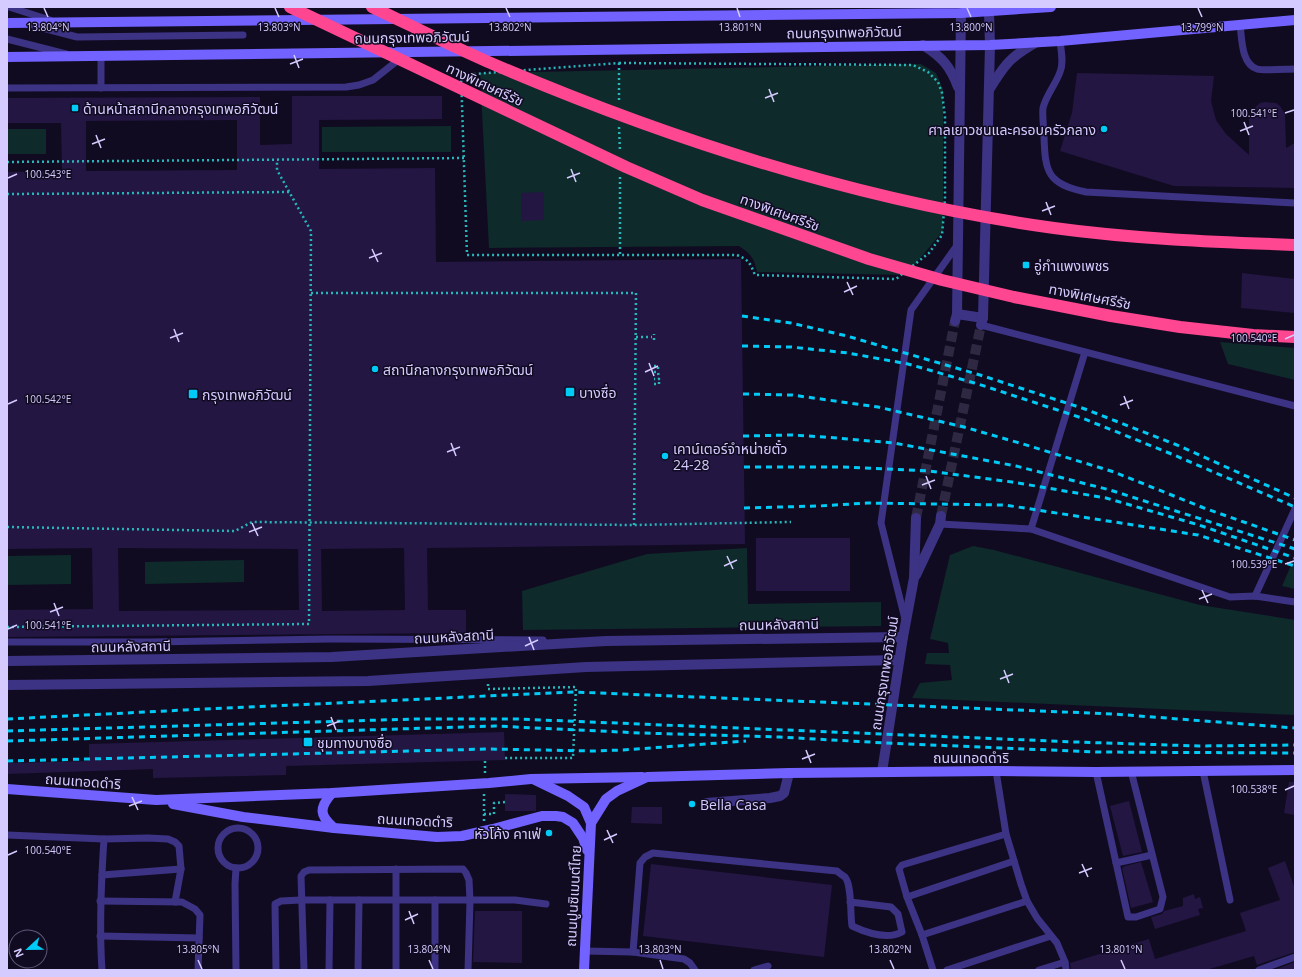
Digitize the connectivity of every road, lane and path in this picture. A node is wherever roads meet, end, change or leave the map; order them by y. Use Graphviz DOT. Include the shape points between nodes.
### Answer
graph roads {
  1 [pos="9,7"];
  2 [pos="290,7"];
  3 [pos="372,7"];
  4 [pos="1051,7"];
  5 [pos="990,12"];
  6 [pos="962,13"];
  7 [pos="1295,20"];
  8 [pos="56,22"];
  9 [pos="7,23"];
  10 [pos="19,23"];
  11 [pos="1240,25"];
  12 [pos="244,35"];
  13 [pos="7,39"];
  14 [pos="1060,41"];
  15 [pos="1037,42"];
  16 [pos="961,44"];
  17 [pos="923,45"];
  18 [pos="990,45"];
  19 [pos="410,51"];
  20 [pos="75,56"];
  21 [pos="101,56"];
  22 [pos="7,57"];
  23 [pos="1295,69"];
  24 [pos="7,88"];
  25 [pos="101,88"];
  26 [pos="988,90"];
  27 [pos="960,93"];
  28 [pos="464,158"];
  29 [pos="277,160"];
  30 [pos="7,162"];
  31 [pos="290,192"];
  32 [pos="7,194"];
  33 [pos="1295,203"];
  34 [pos="958,244"];
  35 [pos="1295,245"];
  36 [pos="311,293"];
  37 [pos="982,322"];
  38 [pos="654,334"];
  39 [pos="636,337"];
  40 [pos="1295,337"];
  41 [pos="1085,352"];
  42 [pos="654,366"];
  43 [pos="654,372"];
  44 [pos="658,372"];
  45 [pos="654,379"];
  46 [pos="658,379"];
  47 [pos="654,384"];
  48 [pos="1295,406"];
  49 [pos="1295,509"];
  50 [pos="916,518"];
  51 [pos="941,520"];
  52 [pos="791,522"];
  53 [pos="309,523"];
  54 [pos="634,525"];
  55 [pos="7,527"];
  56 [pos="1031,529"];
  57 [pos="914,578"];
  58 [pos="1255,596"];
  59 [pos="1295,602"];
  60 [pos="906,623"];
  61 [pos="7,627"];
  62 [pos="903,637"];
  63 [pos="606,641"];
  64 [pos="7,642"];
  65 [pos="899,660"];
  66 [pos="7,661"];
  67 [pos="488,673"];
  68 [pos="7,684"];
  69 [pos="505,758"];
  70 [pos="1295,770"];
  71 [pos="996,771"];
  72 [pos="1203,771"];
  73 [pos="882,772"];
  74 [pos="1096,772"];
  75 [pos="1131,772"];
  76 [pos="789,773"];
  77 [pos="646,777"];
  78 [pos="531,779"];
  79 [pos="7,789"];
  80 [pos="332,793"];
  81 [pos="156,800"];
  82 [pos="505,802"];
  83 [pos="706,803"];
  84 [pos="484,814"];
  85 [pos="243,817"];
  86 [pos="591,823"];
  87 [pos="241,828"];
  88 [pos="334,828"];
  89 [pos="1006,834"];
  90 [pos="7,835"];
  91 [pos="104,839"];
  92 [pos="1152,855"];
  93 [pos="589,856"];
  94 [pos="1014,861"];
  95 [pos="1116,863"];
  96 [pos="236,868"];
  97 [pos="181,869"];
  98 [pos="396,869"];
  99 [pos="102,875"];
  100 [pos="907,897"];
  101 [pos="301,900"];
  102 [pos="330,900"];
  103 [pos="359,900"];
  104 [pos="396,900"];
  105 [pos="435,900"];
  106 [pos="1230,900"];
  107 [pos="100,901"];
  108 [pos="470,901"];
  109 [pos="1027,901"];
  110 [pos="176,902"];
  111 [pos="850,902"];
  112 [pos="546,904"];
  113 [pos="922,935"];
  114 [pos="100,936"];
  115 [pos="1051,936"];
  116 [pos="199,938"];
  117 [pos="585,951"];
  118 [pos="633,952"];
  119 [pos="1295,957"];
  120 [pos="768,966"];
  121 [pos="1065,966"];
  122 [pos="102,970"];
  123 [pos="198,970"];
  124 [pos="236,970"];
  125 [pos="276,970"];
  126 [pos="304,970"];
  127 [pos="329,970"];
  128 [pos="358,970"];
  129 [pos="396,970"];
  130 [pos="435,970"];
  131 [pos="468,970"];
  132 [pos="584,970"];
  133 [pos="695,970"];
  134 [pos="754,970"];
  135 [pos="932,970"];
  136 [pos="947,970"];
  137 [pos="1039,970"];
  138 [pos="1259,970"];
  1 -- 8 [label="lane"];
  2 -- 40 [label="highway, ทางพิเศษศรีรัช, bridge" via="626,167 702,200 869,259 1014,297 1111,316 1180,327"];
  3 -- 35 [label="highway, ทางพิเศษศรีรัช, bridge" via="484,60 564,93 736,155 819,180 907,201 1054,228 1208,242"];
  4 -- 5 [label="street, ถนนกรุงเทพอภิวัฒน์"];
  5 -- 6 [label="street, ถนนกรุงเทพอภิวัฒน์"];
  5 -- 18 [label="street"];
  6 -- 8 [label="street, ถนนกรุงเทพอภิวัฒน์"];
  6 -- 16 [label="street"];
  7 -- 11 [label="street, ถนนกรุงเทพอภิวัฒน์"];
  8 -- 10 [label="street, ถนนกรุงเทพอภิวัฒน์"];
  9 -- 10 [label="street, ถนนกรุงเทพอภิวัฒน์"];
  10 -- 12 [label="lane" via="77,37"];
  11 -- 14 [label="street, ถนนกรุงเทพอภิวัฒน์"];
  11 -- 23 [label="lane" via="1244,54 1257,70"];
  13 -- 20 [label="lane"];
  14 -- 15 [label="street, ถนนกรุงเทพอภิวัฒน์"];
  14 -- 33 [label="lane" via="1061,71 1043,110 1047,166 1056,181 1086,192"];
  15 -- 18 [label="street, ถนนกรุงเทพอภิวัฒน์"];
  15 -- 26 [label="street" via="1009,60"];
  16 -- 17 [label="street, ถนนกรุงเทพอภิวัฒน์"];
  16 -- 18 [label="street, ถนนกรุงเทพอภิวัฒน์"];
  16 -- 27 [label="street"];
  17 -- 19 [label="street, ถนนกรุงเทพอภิวัฒน์"];
  17 -- 27 [label="street" via="946,63 953,73"];
  18 -- 26 [label="street"];
  19 -- 21 [label="street, ถนนกรุงเทพอภิวัฒน์"];
  19 -- 25 [label="lane" via="373,80 360,85"];
  20 -- 21 [label="street, ถนนกรุงเทพอภิวัฒน์"];
  20 -- 22 [label="street, ถนนกรุงเทพอภิวัฒน์"];
  21 -- 25 [label="lane"];
  24 -- 25 [label="lane"];
  26 -- 37 [label="street"];
  27 -- 34 [label="street"];
  28 -- 28 [label="path" via="461,75 619,63 913,65 928,72 938,82 942,93 945,117 945,199 942,235 929,252 896,279 755,275 746,258 737,255 467,255"];
  28 -- 29 [label="path"];
  29 -- 30 [label="path"];
  29 -- 31 [label="path" via="277,170"];
  31 -- 32 [label="path"];
  31 -- 36 [label="path" via="311,231"];
  34 -- 37 [label="street" via="956,317"];
  34 -- 60 [label="lane" via="911,310 881,523"];
  36 -- 39 [label="path" via="636,293"];
  36 -- 53 [label="path"];
  37 -- 41 [label="lane"];
  38 -- 39 [label="path" via="653,338"];
  39 -- 54 [label="path"];
  41 -- 48 [label="lane"];
  41 -- 56 [label="lane"];
  42 -- 44 [label="path" via="658,366"];
  43 -- 44 [label="path"];
  44 -- 46 [label="path"];
  45 -- 46 [label="path"];
  46 -- 47 [label="path" via="659,384"];
  49 -- 58 [label="lane"];
  50 -- 57 [label="street, ถนนกรุงเทพอภิวัฒน์"];
  51 -- 56 [label="lane"];
  51 -- 57 [label="street, ถนนกรุงเทพอภิวัฒน์"];
  52 -- 54 [label="path"];
  53 -- 54 [label="path"];
  53 -- 55 [label="path" via="252,522 235,531"];
  53 -- 61 [label="path" via="309,624"];
  56 -- 58 [label="lane" via="1230,597"];
  57 -- 60 [label="street, ถนนกรุงเทพอภิวัฒน์"];
  58 -- 59 [label="lane"];
  60 -- 62 [label="street, ถนนกรุงเทพอภิวัฒน์"];
  62 -- 63 [label="street, ถนนหลังสถานี"];
  62 -- 65 [label="street, ถนนกรุงเทพอภิวัฒน์"];
  63 -- 64 [label="lane" via="330,639"];
  63 -- 66 [label="street, ถนนหลังสถานี" via="332,657"];
  65 -- 67 [label="street" via="586,667"];
  65 -- 73 [label="street, ถนนกรุงเทพอภิวัฒน์"];
  67 -- 68 [label="street" via="368,681"];
  67 -- 69 [label="path" via="488,689 576,687 573,758"];
  70 -- 72 [label="street, ถนนเทอดดำริ"];
  71 -- 73 [label="street, ถนนเทอดดำริ"];
  71 -- 74 [label="street, ถนนเทอดดำริ"];
  71 -- 89 [label="lane"];
  72 -- 75 [label="street, ถนนเทอดดำริ"];
  72 -- 106 [label="lane"];
  73 -- 76 [label="street, ถนนเทอดดำริ"];
  74 -- 75 [label="street, ถนนเทอดดำริ"];
  74 -- 95 [label="lane"];
  75 -- 92 [label="lane"];
  76 -- 77 [label="street, ถนนเทอดดำริ"];
  76 -- 83 [label="street" via="784,793 780,796"];
  77 -- 78 [label="street, ถนนเทอดดำริ"];
  77 -- 86 [label="street, ถนนเทอดดำริ" via="606,799"];
  78 -- 80 [label="street, ถนนเทอดดำริ"];
  78 -- 86 [label="street" via="568,796 584,807"];
  79 -- 81 [label="street, ถนนเทอดดำริ"];
  80 -- 81 [label="street, ถนนเทอดดำริ"];
  80 -- 88 [label="street" via="322,810 325,821"];
  81 -- 85 [label="street, ถนนเทอดดำริ"];
  82 -- 84 [label="path" via="494,803 494,814"];
  85 -- 87 [label="lane"];
  85 -- 88 [label="street, ถนนเทอดดำริ"];
  86 -- 93 [label="street, ถนนปูนซิเมนต์ไทย"];
  87 -- 96 [label="lane" via="248,830 257,841 258,854 249,865"];
  87 -- 96 [label="lane" via="229,830 219,845 224,863"];
  88 -- 93 [label="street, ถนนเทอดดำริ" via="437,837 462,836 542,816 556,816 568,820 578,828"];
  89 -- 94 [label="lane"];
  89 -- 100 [label="lane" via="902,865 900,874"];
  90 -- 91 [label="lane"];
  91 -- 97 [label="lane" via="168,839 179,846"];
  91 -- 99 [label="lane"];
  92 -- 95 [label="lane"];
  92 -- 95 [label="lane" via="1163,896 1160,909 1136,917 1128,917"];
  93 -- 117 [label="street, ถนนปูนซิเมนต์ไทย"];
  94 -- 100 [label="lane"];
  94 -- 109 [label="lane"];
  96 -- 124 [label="lane"];
  97 -- 99 [label="lane"];
  97 -- 110 [label="lane"];
  98 -- 101 [label="lane" via="309,870 301,876"];
  98 -- 104 [label="lane"];
  98 -- 108 [label="lane" via="462,869 469,880"];
  99 -- 107 [label="lane"];
  100 -- 113 [label="lane"];
  101 -- 102 [label="lane"];
  101 -- 125 [label="lane" via="275,904"];
  101 -- 126 [label="lane"];
  102 -- 103 [label="lane"];
  102 -- 127 [label="lane"];
  103 -- 104 [label="lane"];
  103 -- 128 [label="lane"];
  104 -- 105 [label="lane"];
  104 -- 129 [label="lane"];
  105 -- 108 [label="lane"];
  105 -- 130 [label="lane"];
  107 -- 110 [label="lane"];
  107 -- 114 [label="lane"];
  108 -- 112 [label="lane" via="515,900"];
  108 -- 131 [label="lane"];
  109 -- 113 [label="lane"];
  109 -- 115 [label="lane"];
  110 -- 116 [label="lane" via="189,904 200,915"];
  111 -- 111 [label="lane" via="852,926 865,932 887,936 902,932 898,914 891,907"];
  111 -- 118 [label="lane" via="849,886 845,877 837,871 653,853 644,857 640,863"];
  113 -- 135 [label="lane"];
  114 -- 116 [label="lane"];
  114 -- 122 [label="lane"];
  115 -- 121 [label="lane" via="1057,943"];
  115 -- 136 [label="lane"];
  116 -- 123 [label="lane"];
  117 -- 118 [label="lane"];
  117 -- 132 [label="street, ถนนปูนซิเมนต์ไทย"];
  118 -- 133 [label="lane" via="684,959"];
  119 -- 138 [label="lane"];
  120 -- 134 [label="lane"];
  121 -- 137 [label="lane"];
}
